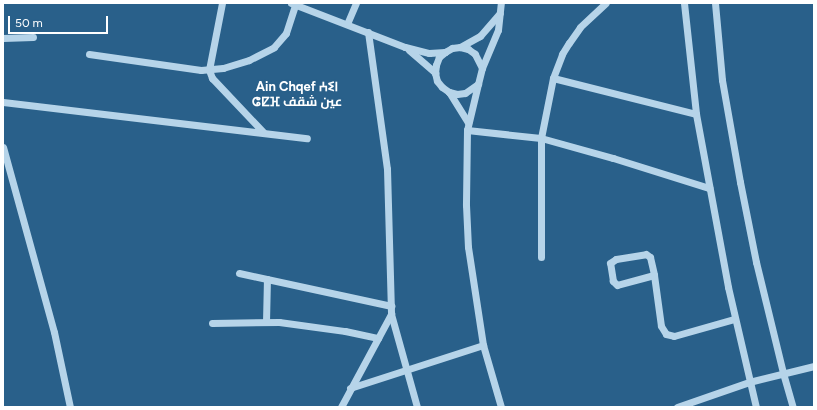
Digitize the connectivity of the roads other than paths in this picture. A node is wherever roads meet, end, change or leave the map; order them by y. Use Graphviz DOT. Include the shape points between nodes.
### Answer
graph roads {
  1 [pos="222,3"];
  2 [pos="356,3"];
  3 [pos="501,3"];
  4 [pos="606,3"];
  5 [pos="684,3"];
  6 [pos="715,3"];
  7 [pos="293,4"];
  8 [pos="500,13"];
  9 [pos="347,24"];
  10 [pos="368,32"];
  11 [pos="32,37"];
  12 [pos="3,38"];
  13 [pos="460,47"];
  14 [pos="405,48"];
  15 [pos="445,52"];
  16 [pos="89,54"];
  17 [pos="482,68"];
  18 [pos="209,70"];
  19 [pos="435,73"];
  20 [pos="553,78"];
  21 [pos="478,84"];
  22 [pos="449,92"];
  23 [pos="3,102"];
  24 [pos="696,114"];
  25 [pos="468,122"];
  26 [pos="467,130"];
  27 [pos="263,132"];
  28 [pos="307,138"];
  29 [pos="541,138"];
  30 [pos="3,148"];
  31 [pos="709,188"];
  32 [pos="541,257"];
  33 [pos="239,273"];
  34 [pos="654,275"];
  35 [pos="267,279"];
  36 [pos="391,306"];
  37 [pos="391,314"];
  38 [pos="734,319"];
  39 [pos="266,322"];
  40 [pos="212,323"];
  41 [pos="378,338"];
  42 [pos="483,345"];
  43 [pos="814,366"];
  44 [pos="406,371"];
  45 [pos="783,373"];
  46 [pos="749,382"];
  47 [pos="350,388"];
  48 [pos="342,404"];
  49 [pos="70,407"];
  50 [pos="333,407"];
  51 [pos="416,407"];
  52 [pos="501,407"];
  53 [pos="678,407"];
  54 [pos="756,407"];
  55 [pos="793,407"];
  1 -- 18 [label="street"];
  2 -- 9 [label="street"];
  3 -- 8 [label="street"];
  4 -- 20 [label="street" via="580,27 562,54"];
  5 -- 24 [label="street"];
  6 -- 45 [label="street" via="722,80 731,136 756,262"];
  7 -- 9 [label="street"];
  7 -- 18 [label="street" via="286,33 274,47 236,65"];
  8 -- 13 [label="street" via="480,36"];
  8 -- 17 [label="street" via="494,40"];
  9 -- 10 [label="street"];
  10 -- 14 [label="street"];
  10 -- 36 [label="street" via="387,169"];
  11 -- 12 [label="street"];
  13 -- 15 [label="street"];
  13 -- 17 [label="street" via="475,54"];
  14 -- 15 [label="street" via="429,53"];
  14 -- 19 [label="street"];
  15 -- 19 [label="street" via="439,57"];
  16 -- 18 [label="street"];
  17 -- 21 [label="street"];
  18 -- 27 [label="street" via="216,84"];
  19 -- 22 [label="street" via="442,87"];
  20 -- 24 [label="street"];
  20 -- 29 [label="street"];
  21 -- 22 [label="street" via="465,93"];
  21 -- 25 [label="street"];
  22 -- 25 [label="street"];
  23 -- 27 [label="street"];
  24 -- 31 [label="street"];
  25 -- 26 [label="street"];
  26 -- 29 [label="street"];
  26 -- 42 [label="street" via="468,247"];
  27 -- 28 [label="street"];
  29 -- 31 [label="street"];
  29 -- 32 [label="street"];
  30 -- 49 [label="street" via="54,332"];
  31 -- 38 [label="street"];
  33 -- 35 [label="street"];
  34 -- 34 [label="street" via="648,255 616,259 610,263 613,281 617,285"];
  34 -- 38 [label="street" via="661,326 666,334 674,336"];
  35 -- 36 [label="street"];
  35 -- 39 [label="street"];
  36 -- 37 [label="street"];
  37 -- 41 [label="street"];
  37 -- 44 [label="street"];
  38 -- 46 [label="street"];
  39 -- 40 [label="street"];
  39 -- 41 [label="street" via="319,327"];
  41 -- 47 [label="street"];
  42 -- 44 [label="street"];
  42 -- 52 [label="street"];
  43 -- 45 [label="street"];
  44 -- 47 [label="street"];
  44 -- 51 [label="street"];
  45 -- 46 [label="street"];
  45 -- 55 [label="street"];
  46 -- 53 [label="street"];
  46 -- 54 [label="street"];
  47 -- 48 [label="street"];
  48 -- 50 [label="street"];
}
